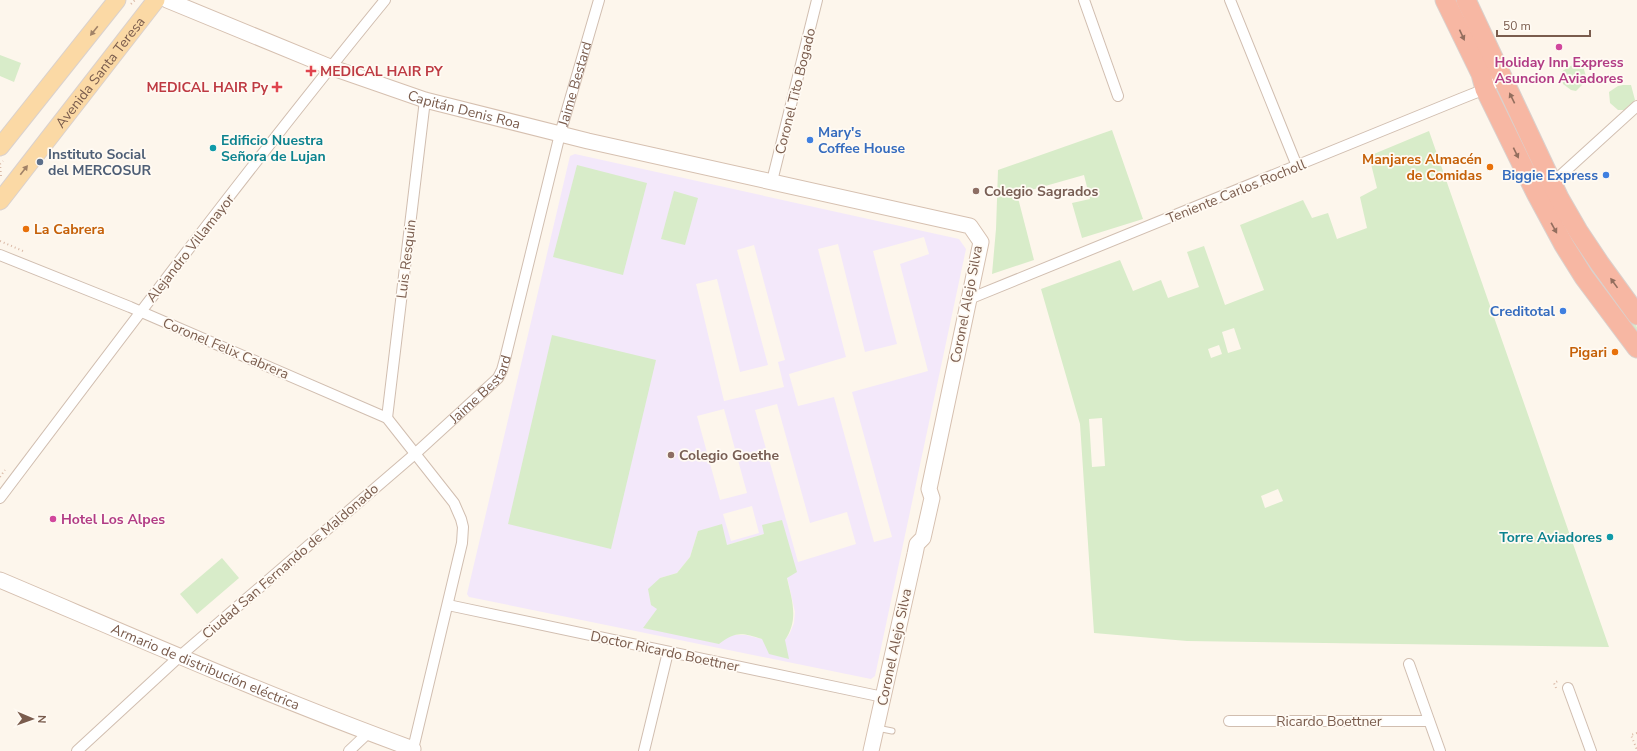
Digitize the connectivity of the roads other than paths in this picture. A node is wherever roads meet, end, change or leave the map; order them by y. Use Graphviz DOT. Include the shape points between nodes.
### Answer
graph roads {
  1 [pos="118,0"];
  2 [pos="156,0"];
  3 [pos="167,0"];
  4 [pos="385,0"];
  5 [pos="599,0"];
  6 [pos="817,0"];
  7 [pos="1084,0"];
  8 [pos="1230,0"];
  9 [pos="1445,0"];
  10 [pos="1466,0"];
  11 [pos="330,67"];
  12 [pos="1502,79"];
  13 [pos="1485,89"];
  14 [pos="1118,96"];
  15 [pos="425,100"];
  16 [pos="1637,106"];
  17 [pos="560,134"];
  18 [pos="0,147"];
  19 [pos="1297,166"];
  20 [pos="772,181"];
  21 [pos="1553,184"];
  22 [pos="1536,194"];
  23 [pos="0,201"];
  24 [pos="0,254"];
  25 [pos="969,299"];
  26 [pos="140,312"];
  27 [pos="1637,315"];
  28 [pos="1637,348"];
  29 [pos="387,418"];
  30 [pos="416,453"];
  31 [pos="0,498"];
  32 [pos="0,580"];
  33 [pos="448,605"];
  34 [pos="668,652"];
  35 [pos="180,656"];
  36 [pos="1409,664"];
  37 [pos="1568,688"];
  38 [pos="883,697"];
  39 [pos="1229,721"];
  40 [pos="1429,721"];
  41 [pos="876,728"];
  42 [pos="892,731"];
  43 [pos="368,733"];
  44 [pos="412,750"];
  45 [pos="77,751"];
  46 [pos="349,751"];
  47 [pos="644,751"];
  48 [pos="871,751"];
  49 [pos="1440,751"];
  50 [pos="1591,751"];
  1 -- 18 [label="main road, one-way"];
  23 -- 2 [label="main road, Avenida Santa Teresa, one-way"];
  3 -- 11 [label="main road, Capitán Denis Roa"];
  4 -- 11 [label="street, Alejandro Villamayor"];
  5 -- 17 [label="street, Jaime Bestard"];
  6 -- 20 [label="street, Coronel Tito Bogado"];
  7 -- 14 [label="street"];
  8 -- 19 [label="street"];
  9 -- 13 [label="highway, one-way" via="1481,74"];
  10 -- 12 [label="highway"];
  11 -- 15 [label="main road, Capitán Denis Roa"];
  11 -- 26 [label="street, Alejandro Villamayor"];
  12 -- 13 [label="street, Teniente Carlos Rocholl"];
  21 -- 12 [label="highway, one-way"];
  13 -- 19 [label="street, Teniente Carlos Rocholl"];
  13 -- 22 [label="highway, one-way"];
  15 -- 17 [label="main road, Capitán Denis Roa"];
  15 -- 29 [label="street, Luis Resquin"];
  16 -- 21 [label="street"];
  17 -- 20 [label="main road, Capitán Denis Roa"];
  17 -- 30 [label="street, Jaime Bestard" via="502,370 490,385"];
  19 -- 25 [label="street, Teniente Carlos Rocholl"];
  20 -- 25 [label="main road, Coronel Alejo Silva" via="970,226 981,242"];
  21 -- 22 [label="street"];
  27 -- 21 [label="highway, one-way" via="1578,231"];
  22 -- 28 [label="highway, one-way" via="1584,277"];
  24 -- 26 [label="street, Coronel Felix Cabrera"];
  25 -- 38 [label="main road, Coronel Alejo Silva" via="929,489 922,495 914,535 917,544"];
  26 -- 29 [label="street, Coronel Felix Cabrera"];
  26 -- 31 [label="street, Alejandro Villamayor"];
  29 -- 30 [label="street, Coronel Felix Cabrera"];
  30 -- 33 [label="street" via="454,503 461,519 463,536"];
  30 -- 35 [label="street, Ciudad San Fernando de Maldonado"];
  32 -- 35 [label="main road, Armario de distribución eléctrica"];
  33 -- 34 [label="street, Doctor Ricardo Boettner"];
  33 -- 44 [label="street"];
  34 -- 38 [label="street, Doctor Ricardo Boettner"];
  34 -- 47 [label="street"];
  35 -- 43 [label="main road, Armario de distribución eléctrica"];
  35 -- 45 [label="street, Ciudad San Fernando de Maldonado"];
  36 -- 40 [label="street"];
  37 -- 50 [label="street"];
  38 -- 41 [label="main road, Coronel Alejo Silva"];
  39 -- 40 [label="street, Ricardo Boettner"];
  40 -- 49 [label="street"];
  41 -- 42 [label="lane"];
  41 -- 48 [label="main road, Coronel Alejo Silva"];
  43 -- 44 [label="main road, Armario de distribución eléctrica"];
  43 -- 46 [label="street"];
}
